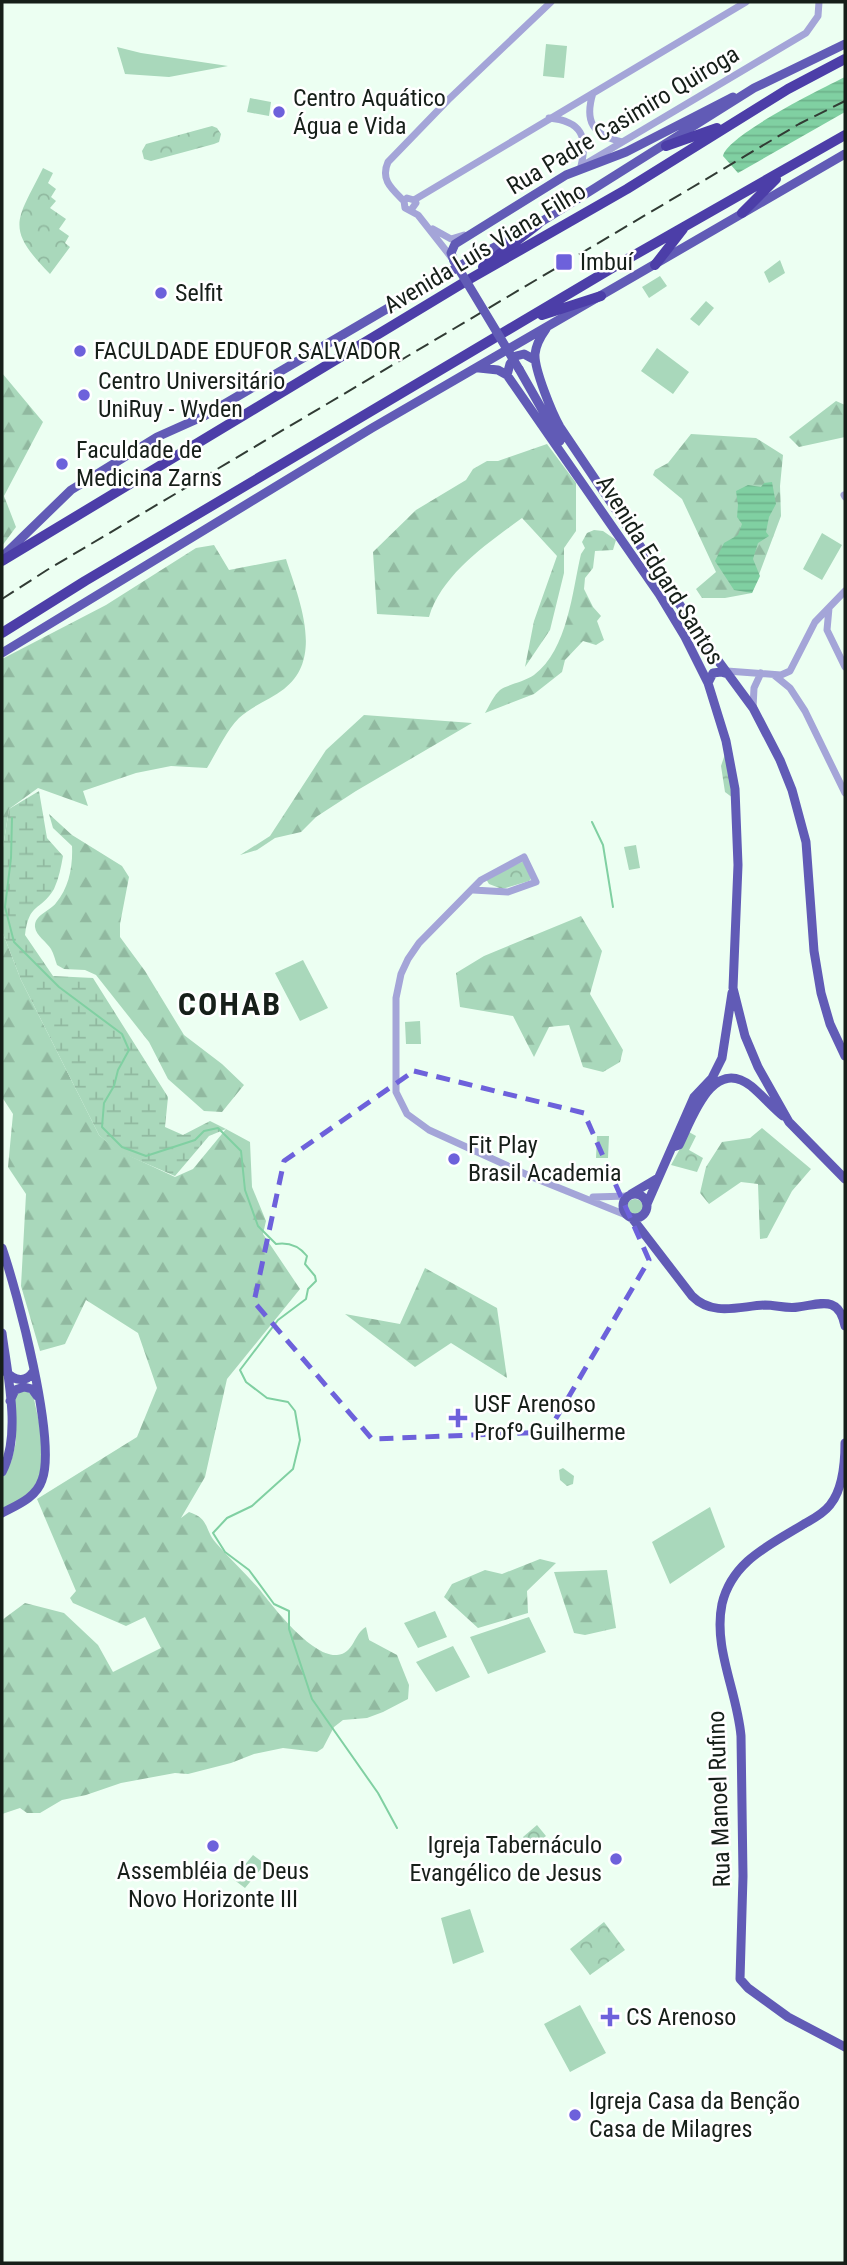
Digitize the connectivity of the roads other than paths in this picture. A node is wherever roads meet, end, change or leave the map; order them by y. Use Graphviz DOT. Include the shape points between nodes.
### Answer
graph roads {
  1 [pos="551,2"];
  2 [pos="746,2"];
  3 [pos="819,2"];
  4 [pos="845,44"];
  5 [pos="845,59"];
  6 [pos="754,88"];
  7 [pos="593,93"];
  8 [pos="548,118"];
  9 [pos="738,120"];
  10 [pos="845,135"];
  11 [pos="622,142"];
  12 [pos="666,145"];
  13 [pos="845,154"];
  14 [pos="581,166"];
  15 [pos="786,169"];
  16 [pos="566,175"];
  17 [pos="410,204"];
  18 [pos="742,213"];
  19 [pos="687,224"];
  20 [pos="426,225"];
  21 [pos="538,225"];
  22 [pos="484,226"];
  23 [pos="453,259"];
  24 [pos="655,265"];
  25 [pos="468,280"];
  26 [pos="601,296"];
  27 [pos="528,319"];
  28 [pos="547,327"];
  29 [pos="535,360"];
  30 [pos="477,368"];
  31 [pos="507,375"];
  32 [pos="575,471"];
  33 [pos="2,559"];
  34 [pos="845,591"];
  35 [pos="829,608"];
  36 [pos="827,630"];
  37 [pos="2,633"];
  38 [pos="809,634"];
  39 [pos="711,651"];
  40 [pos="2,653"];
  41 [pos="720,662"];
  42 [pos="699,666"];
  43 [pos="845,667"];
  44 [pos="790,671"];
  45 [pos="728,673"];
  46 [pos="755,673"];
  47 [pos="773,674"];
  48 [pos="708,683"];
  49 [pos="790,688"];
  50 [pos="743,695"];
  51 [pos="753,708"];
  52 [pos="845,793"];
  53 [pos="473,890"];
  54 [pos="733,988"];
  55 [pos="845,1056"];
  56 [pos="789,1122"];
  57 [pos="673,1147"];
  58 [pos="659,1177"];
  59 [pos="845,1179"];
  60 [pos="578,1195"];
  61 [pos="629,1196"];
  62 [pos="646,1206"];
  63 [pos="629,1216"];
  64 [pos="2,1248"];
  65 [pos="657,1248"];
  66 [pos="845,1326"];
  67 [pos="2,1333"];
  68 [pos="6,1372"];
  69 [pos="33,1372"];
  70 [pos="38,1398"];
  71 [pos="10,1403"];
  72 [pos="845,1443"];
  73 [pos="2,1472"];
  74 [pos="2,1513"];
  75 [pos="845,2047"];
  1 -- 17 [label="street, Rua Padre Casimiro Quiroga" via="391,158 385,177"];
  2 -- 7 [label="street"];
  3 -- 11 [label="street, Rua Padre Casimiro Quiroga" via="818,16 806,33"];
  4 -- 6 [label="main road, Avenida Luís Viana Filho"];
  5 -- 9 [label="highway, Avenida Luís Viana Filho"];
  6 -- 12 [label="main road, Avenida Luís Viana Filho"];
  6 -- 16 [label="main road" via="626,152"];
  7 -- 8 [label="street"];
  7 -- 11 [label="street" via="589,111 593,126"];
  8 -- 14 [label="street" via="567,122 582,134"];
  8 -- 17 [label="street"];
  9 -- 12 [label="highway"];
  9 -- 25 [label="highway, Avenida Luís Viana Filho"];
  10 -- 15 [label="highway"];
  11 -- 14 [label="street, Rua Padre Casimiro Quiroga"];
  12 -- 21 [label="main road, Avenida Luís Viana Filho"];
  13 -- 18 [label="main road"];
  14 -- 16 [label="street, Rua Padre Casimiro Quiroga"];
  15 -- 18 [label="highway"];
  15 -- 19 [label="highway"];
  16 -- 22 [label="main road, Rua Padre Casimiro Quiroga"];
  17 -- 20 [label="street, Rua Padre Casimiro Quiroga"];
  18 -- 24 [label="main road"];
  19 -- 24 [label="highway"];
  19 -- 27 [label="highway"];
  20 -- 22 [label="street, Rua Padre Casimiro Quiroga" via="454,239"];
  20 -- 23 [label="street, Rua Padre Casimiro Quiroga"];
  21 -- 25 [label="highway"];
  21 -- 33 [label="main road, Avenida Luís Viana Filho" via="205,416 157,437 71,490"];
  22 -- 23 [label="main road" via="453,246"];
  23 -- 32 [label="main road, bridge"];
  24 -- 26 [label="main road"];
  25 -- 33 [label="highway, Avenida Luís Viana Filho"];
  26 -- 27 [label="highway"];
  26 -- 28 [label="main road"];
  27 -- 37 [label="highway"];
  28 -- 29 [label="main road"];
  28 -- 30 [label="main road"];
  29 -- 31 [label="main road" via="524,354 516,356"];
  29 -- 39 [label="main road, Avenida Edgard Santos" via="559,427"];
  30 -- 31 [label="main road"];
  30 -- 40 [label="main road" via="263,492"];
  31 -- 32 [label="main road, Avenida Edgard Santos"];
  32 -- 42 [label="main road, Avenida Edgard Santos" via="659,594"];
  34 -- 35 [label="street"];
  35 -- 36 [label="street"];
  35 -- 38 [label="street"];
  36 -- 38 [label="street"];
  36 -- 43 [label="street"];
  38 -- 44 [label="street"];
  39 -- 41 [label="main road, Avenida Edgard Santos"];
  39 -- 42 [label="main road" via="708,661"];
  41 -- 45 [label="main road, Avenida Edgard Santos"];
  41 -- 46 [label="street"];
  42 -- 45 [label="main road"];
  42 -- 48 [label="main road, Avenida Edgard Santos"];
  44 -- 47 [label="street"];
  44 -- 49 [label="street"];
  45 -- 46 [label="street"];
  45 -- 48 [label="main road" via="716,672"];
  45 -- 50 [label="main road, Avenida Edgard Santos"];
  46 -- 47 [label="street"];
  46 -- 50 [label="street, Avenida Edgard Santos"];
  46 -- 51 [label="street, Avenida Edgard Santos"];
  47 -- 49 [label="street"];
  48 -- 54 [label="main road, Avenida Edgard Santos" via="730,758 736,802"];
  49 -- 52 [label="street"];
  50 -- 51 [label="main road, Avenida Edgard Santos"];
  51 -- 55 [label="main road, Avenida Edgard Santos" via="800,815 808,857 816,968 829,1019"];
  53 -- 53 [label="street" via="508,892 536,882 524,857 481,880"];
  53 -- 60 [label="street" via="415,948 401,974 396,1003 398,1099 412,1119 429,1130"];
  54 -- 56 [label="main road, Avenida Edgard Santos" via="750,1049"];
  54 -- 57 [label="main road" via="722,1058 712,1078 694,1097"];
  56 -- 57 [label="main road" via="751,1086 729,1077 713,1085 679,1145"];
  56 -- 59 [label="main road, Avenida Edgard Santos"];
  57 -- 58 [label="main road"];
  58 -- 61 [label="main road"];
  58 -- 62 [label="main road"];
  60 -- 61 [label="street"];
  60 -- 63 [label="street"];
  61 -- 62 [label="main road" via="640,1196"];
  61 -- 63 [label="main road" via="623,1205"];
  62 -- 63 [label="main road" via="639,1217"];
  62 -- 65 [label="main road"];
  63 -- 65 [label="main road"];
  64 -- 69 [label="main road"];
  65 -- 66 [label="main road" via="687,1290 704,1305 721,1309 828,1303 838,1310"];
  67 -- 68 [label="main road"];
  68 -- 69 [label="main road" via="19,1380"];
  68 -- 71 [label="main road"];
  69 -- 70 [label="main road"];
  70 -- 71 [label="main road" via="24,1387 15,1390"];
  70 -- 74 [label="main road" via="47,1456 44,1475 29,1497"];
  71 -- 73 [label="main road" via="10,1448"];
  72 -- 75 [label="main road, Rua Manoel Rufino" via="844,1465 831,1503 748,1559 726,1588 720,1637 741,1736 740,1979 788,2017"];
}
